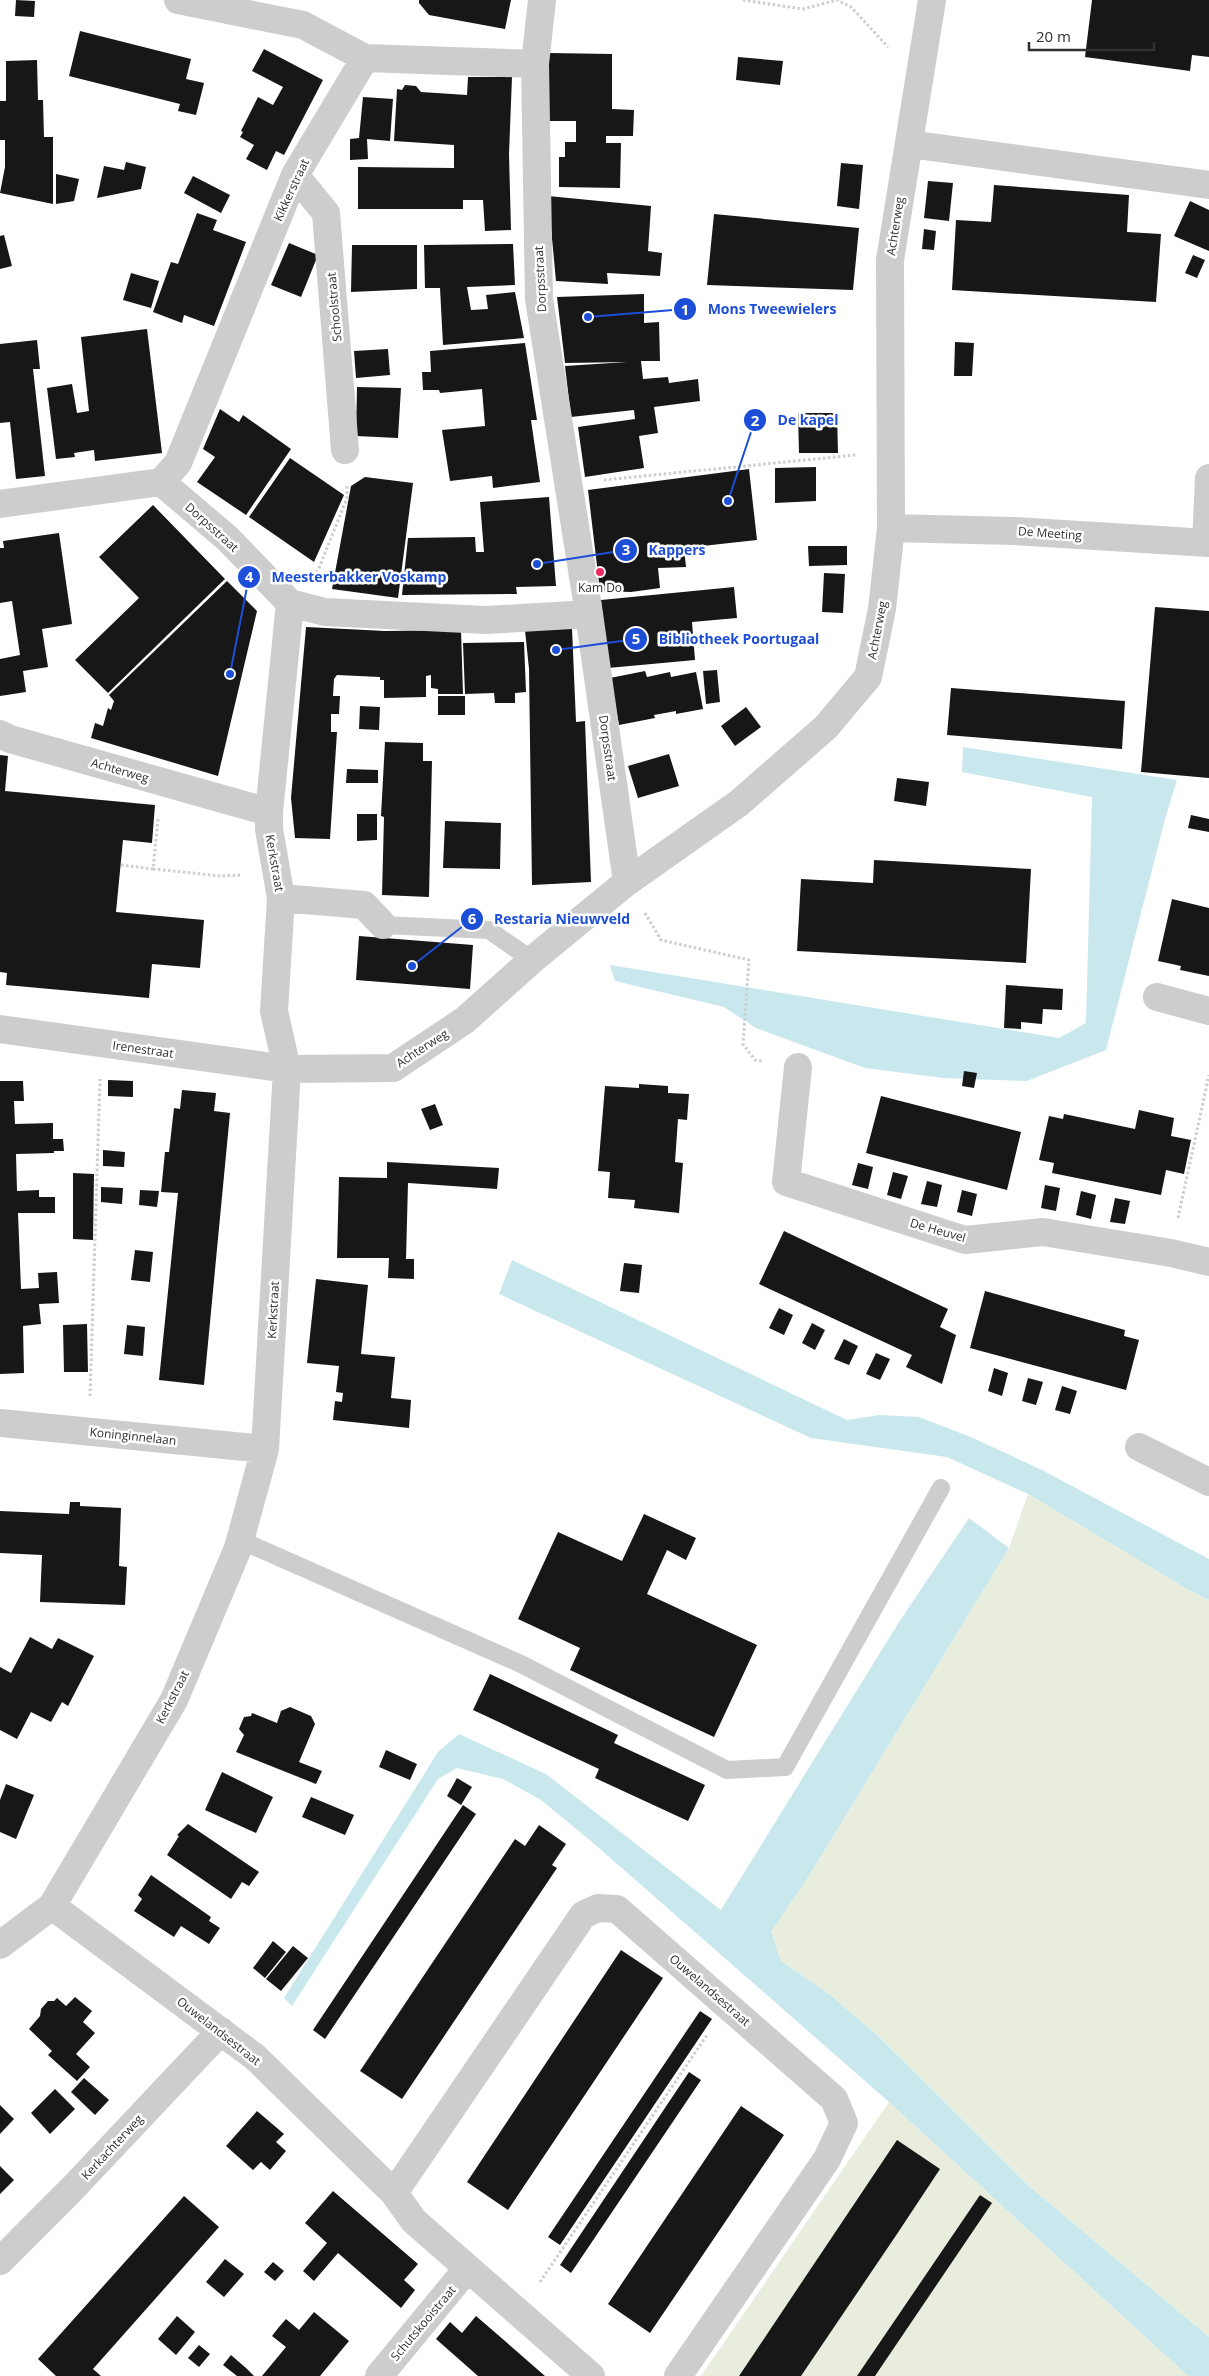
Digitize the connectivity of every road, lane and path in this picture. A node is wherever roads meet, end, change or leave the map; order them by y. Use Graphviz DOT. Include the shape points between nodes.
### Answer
graph roads {
  1 [pos="178,0"];
  2 [pos="542,0"];
  3 [pos="743,0"];
  4 [pos="932,0"];
  5 [pos="365,58"];
  6 [pos="923,60"];
  7 [pos="535,64"];
  8 [pos="909,144"];
  9 [pos="296,175"];
  10 [pos="1209,185"];
  11 [pos="345,450"];
  12 [pos="891,452"];
  13 [pos="1209,478"];
  14 [pos="161,482"];
  15 [pos="568,484"];
  16 [pos="0,504"];
  17 [pos="891,528"];
  18 [pos="1207,543"];
  19 [pos="290,603"];
  20 [pos="590,614"];
  21 [pos="0,734"];
  22 [pos="269,821"];
  23 [pos="156,843"];
  24 [pos="121,866"];
  25 [pos="153,869"];
  26 [pos="221,876"];
  27 [pos="627,882"];
  28 [pos="281,898"];
  29 [pos="383,925"];
  30 [pos="532,960"];
  31 [pos="1157,997"];
  32 [pos="1209,1011"];
  33 [pos="0,1029"];
  34 [pos="99,1043"];
  35 [pos="743,1044"];
  36 [pos="798,1067"];
  37 [pos="286,1069"];
  38 [pos="1209,1075"];
  39 [pos="1170,1253"];
  40 [pos="1209,1262"];
  41 [pos="0,1423"];
  42 [pos="87,1431"];
  43 [pos="1138,1447"];
  44 [pos="265,1448"];
  45 [pos="1209,1482"];
  46 [pos="941,1488"];
  47 [pos="240,1540"];
  48 [pos="52,1906"];
  49 [pos="0,1945"];
  50 [pos="730,2007"];
  51 [pos="221,2031"];
  52 [pos="394,2193"];
  53 [pos="0,2261"];
  54 [pos="467,2269"];
  55 [pos="520,2312"];
  56 [pos="379,2376"];
  57 [pos="590,2376"];
  58 [pos="678,2376"];
  1 -- 5 [label="street" via="303,25"];
  2 -- 7 [label="street, Dorpsstraat"];
  3 -- 6 [label="path" via="803,9 836,0 851,7 892,51"];
  4 -- 6 [label="street, Achterweg"];
  5 -- 7 [label="street"];
  5 -- 9 [label="street, Kikkerstraat"];
  6 -- 8 [label="street, Achterweg"];
  7 -- 15 [label="street, Dorpsstraat" via="539,299"];
  8 -- 10 [label="street"];
  8 -- 12 [label="street, Achterweg" via="890,260"];
  9 -- 11 [label="street, Schoolstraat" via="326,213"];
  9 -- 14 [label="street, Kikkerstraat" via="178,462"];
  11 -- 19 [label="path" via="347,498 319,571"];
  12 -- 15 [label="path"];
  12 -- 17 [label="street, Achterweg"];
  13 -- 18 [label="street"];
  14 -- 16 [label="street"];
  14 -- 19 [label="street, Dorpsstraat" via="227,538"];
  15 -- 20 [label="street, Dorpsstraat"];
  17 -- 18 [label="street, De Meeting" via="1014,531"];
  17 -- 27 [label="street, Achterweg" via="882,610 868,677 826,727 739,803"];
  19 -- 20 [label="street" via="325,612 486,620"];
  19 -- 22 [label="street, Kerkstraat"];
  20 -- 27 [label="street, Dorpsstraat"];
  21 -- 22 [label="street, Achterweg"];
  22 -- 28 [label="street, Kerkstraat"];
  23 -- 25 [label="path"];
  24 -- 25 [label="path"];
  25 -- 26 [label="path"];
  27 -- 30 [label="street, Achterweg"];
  27 -- 35 [label="path" via="661,940 749,960"];
  28 -- 29 [label="street" via="364,905"];
  28 -- 37 [label="street, Kerkstraat" via="274,1011"];
  29 -- 30 [label="lane" via="488,930"];
  30 -- 37 [label="street, Achterweg" via="466,1020 393,1068"];
  31 -- 32 [label="street"];
  33 -- 34 [label="street, Irenestraat"];
  34 -- 37 [label="street, Irenestraat"];
  34 -- 42 [label="path" via="92,1370"];
  36 -- 39 [label="street, De Heuvel" via="786,1182 965,1240 1043,1232"];
  37 -- 44 [label="street, Kerkstraat"];
  38 -- 39 [label="path"];
  39 -- 40 [label="street, De Heuvel"];
  41 -- 42 [label="street, Koninginnelaan"];
  42 -- 44 [label="street, Koninginnelaan"];
  43 -- 45 [label="street"];
  44 -- 47 [label="street, Kerkstraat"];
  46 -- 47 [label="lane" via="784,1767 727,1770 522,1664"];
  47 -- 48 [label="street, Kerkstraat" via="174,1700"];
  48 -- 49 [label="street, Kerkstraat"];
  48 -- 51 [label="street, Ouwelandsestraat"];
  50 -- 52 [label="street, Ouwelandsestraat" via="617,1909 598,1908 583,1915"];
  50 -- 55 [label="path" via="719,2018"];
  50 -- 58 [label="street, Ouwelandsestraat" via="834,2099 844,2123 827,2159"];
  51 -- 52 [label="street, Ouwelandsestraat" via="255,2057"];
  51 -- 53 [label="street, Kerkachterweg"];
  52 -- 54 [label="street, Ouwelandsestraat" via="414,2221"];
  54 -- 55 [label="street, Ouwelandsestraat"];
  54 -- 56 [label="street, Schutskooistraat"];
  55 -- 57 [label="street, Ouwelandsestraat"];
}
